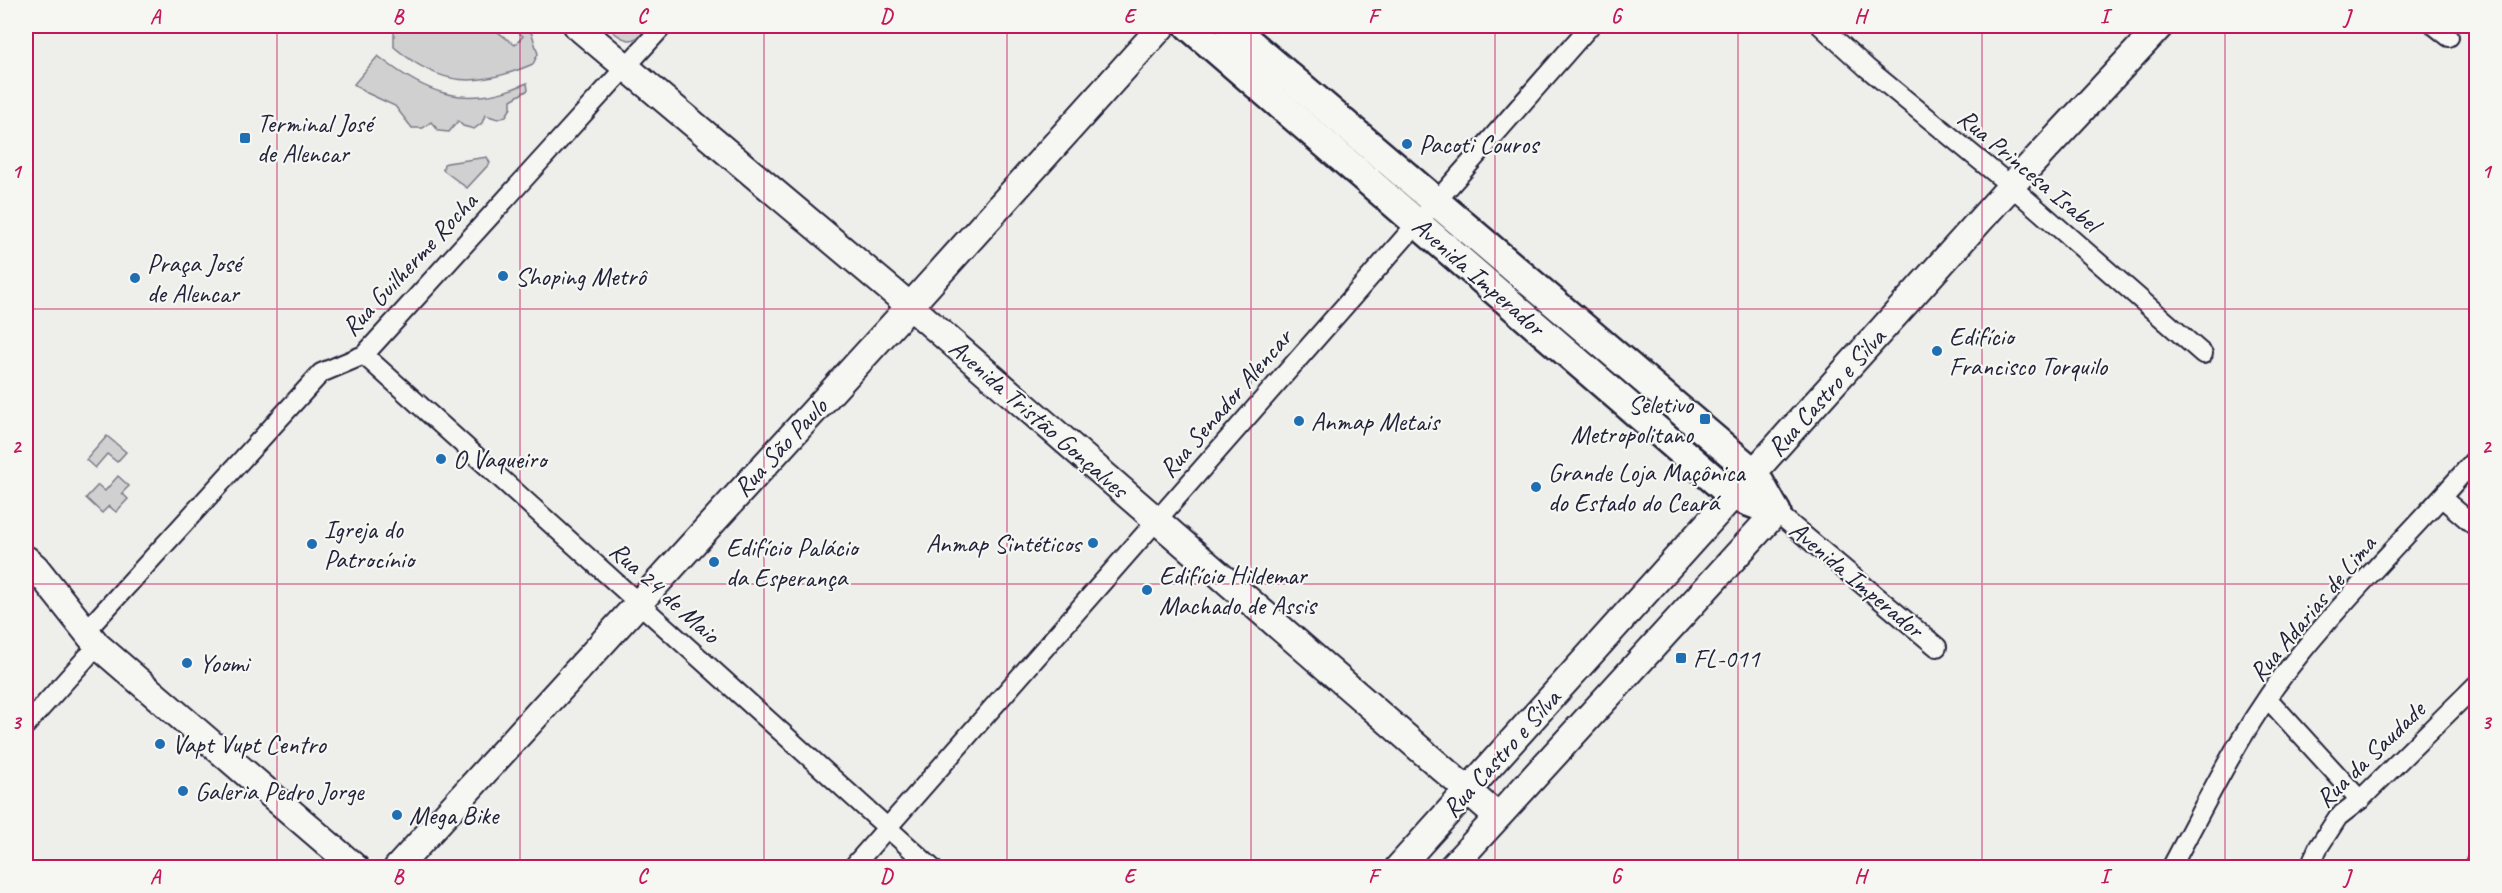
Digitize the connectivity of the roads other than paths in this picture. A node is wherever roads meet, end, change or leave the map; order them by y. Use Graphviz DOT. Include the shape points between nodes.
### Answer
graph roads {
  1 [pos="577,26"];
  2 [pos="663,26"];
  3 [pos="1162,26"];
  4 [pos="1189,26"];
  5 [pos="1230,26"];
  6 [pos="1590,26"];
  7 [pos="1821,26"];
  8 [pos="2160,26"];
  9 [pos="625,68"];
  10 [pos="2011,186"];
  11 [pos="1426,212"];
  12 [pos="910,306"];
  13 [pos="2204,354"];
  14 [pos="364,355"];
  15 [pos="2476,458"];
  16 [pos="1754,473"];
  17 [pos="1733,496"];
  18 [pos="2442,498"];
  19 [pos="1776,512"];
  20 [pos="1157,520"];
  21 [pos="2476,527"];
  22 [pos="26,559"];
  23 [pos="639,602"];
  24 [pos="86,631"];
  25 [pos="1937,647"];
  26 [pos="87,657"];
  27 [pos="2476,685"];
  28 [pos="2268,699"];
  29 [pos="26,725"];
  30 [pos="1468,790"];
  31 [pos="2360,800"];
  32 [pos="1497,816"];
  33 [pos="887,828"];
  34 [pos="2476,862"];
  35 [pos="356,867"];
  36 [pos="398,867"];
  37 [pos="852,867"];
  38 [pos="932,867"];
  39 [pos="1398,867"];
  40 [pos="1450,867"];
  41 [pos="2171,867"];
  42 [pos="2309,867"];
  43 [pos="2472,867"];
  1 -- 9 [label="street, Avenida Tristão Gonçalves"];
  2 -- 9 [label="street, Rua Guilherme Rocha"];
  3 -- 12 [label="street, Rua São Paulo"];
  4 -- 11 [label="main road, Avenida Imperador"];
  5 -- 11 [label="main road, Avenida Imperador"];
  6 -- 11 [label="street, Rua Senador Alencar"];
  7 -- 10 [label="street, Rua Princesa Isabel"];
  8 -- 10 [label="street, Rua Castro e Silva"];
  9 -- 12 [label="street, Avenida Tristão Gonçalves"];
  9 -- 14 [label="street, Rua Guilherme Rocha"];
  10 -- 13 [label="street, Rua Princesa Isabel"];
  10 -- 16 [label="street, Rua Castro e Silva"];
  11 -- 16 [label="main road, Avenida Imperador"];
  11 -- 17 [label="main road, Avenida Imperador"];
  11 -- 20 [label="street, Rua Senador Alencar"];
  12 -- 20 [label="street, Avenida Tristão Gonçalves"];
  12 -- 23 [label="street, Rua São Paulo"];
  14 -- 23 [label="street, Rua 24 de Maio"];
  14 -- 24 [label="street, Rua Guilherme Rocha" via="321,372"];
  15 -- 18 [label="street, Rua Adarias de Lima"];
  16 -- 17 [label="street, Rua Castro e Silva"];
  16 -- 19 [label="main road, Avenida Imperador"];
  17 -- 19 [label="main road, Avenida Imperador"];
  17 -- 30 [label="street, Rua Castro e Silva"];
  18 -- 21 [label="street"];
  18 -- 28 [label="street, Rua Adarias de Lima" via="2300,653"];
  19 -- 25 [label="street, Avenida Imperador"];
  19 -- 32 [label="street, Rua Castro e Silva"];
  20 -- 30 [label="street, Avenida Tristão Gonçalves"];
  20 -- 33 [label="street, Rua Senador Alencar"];
  22 -- 24 [label="street"];
  23 -- 33 [label="street, Rua 24 de Maio"];
  23 -- 36 [label="street, Rua São Paulo"];
  24 -- 35 [label="street" via="97,645"];
  26 -- 29 [label="street"];
  27 -- 31 [label="street, Rua da Saudade"];
  28 -- 31 [label="street"];
  28 -- 41 [label="street, Rua Adarias de Lima"];
  30 -- 32 [label="street, Avenida Tristão Gonçalves"];
  30 -- 39 [label="street, Rua Castro e Silva"];
  31 -- 42 [label="street, Rua da Saudade" via="2338,817"];
  32 -- 40 [label="street, Rua Castro e Silva"];
  33 -- 37 [label="street, Rua Senador Alencar"];
  33 -- 38 [label="street, Rua 24 de Maio"];
  34 -- 43 [label="street"];
}
